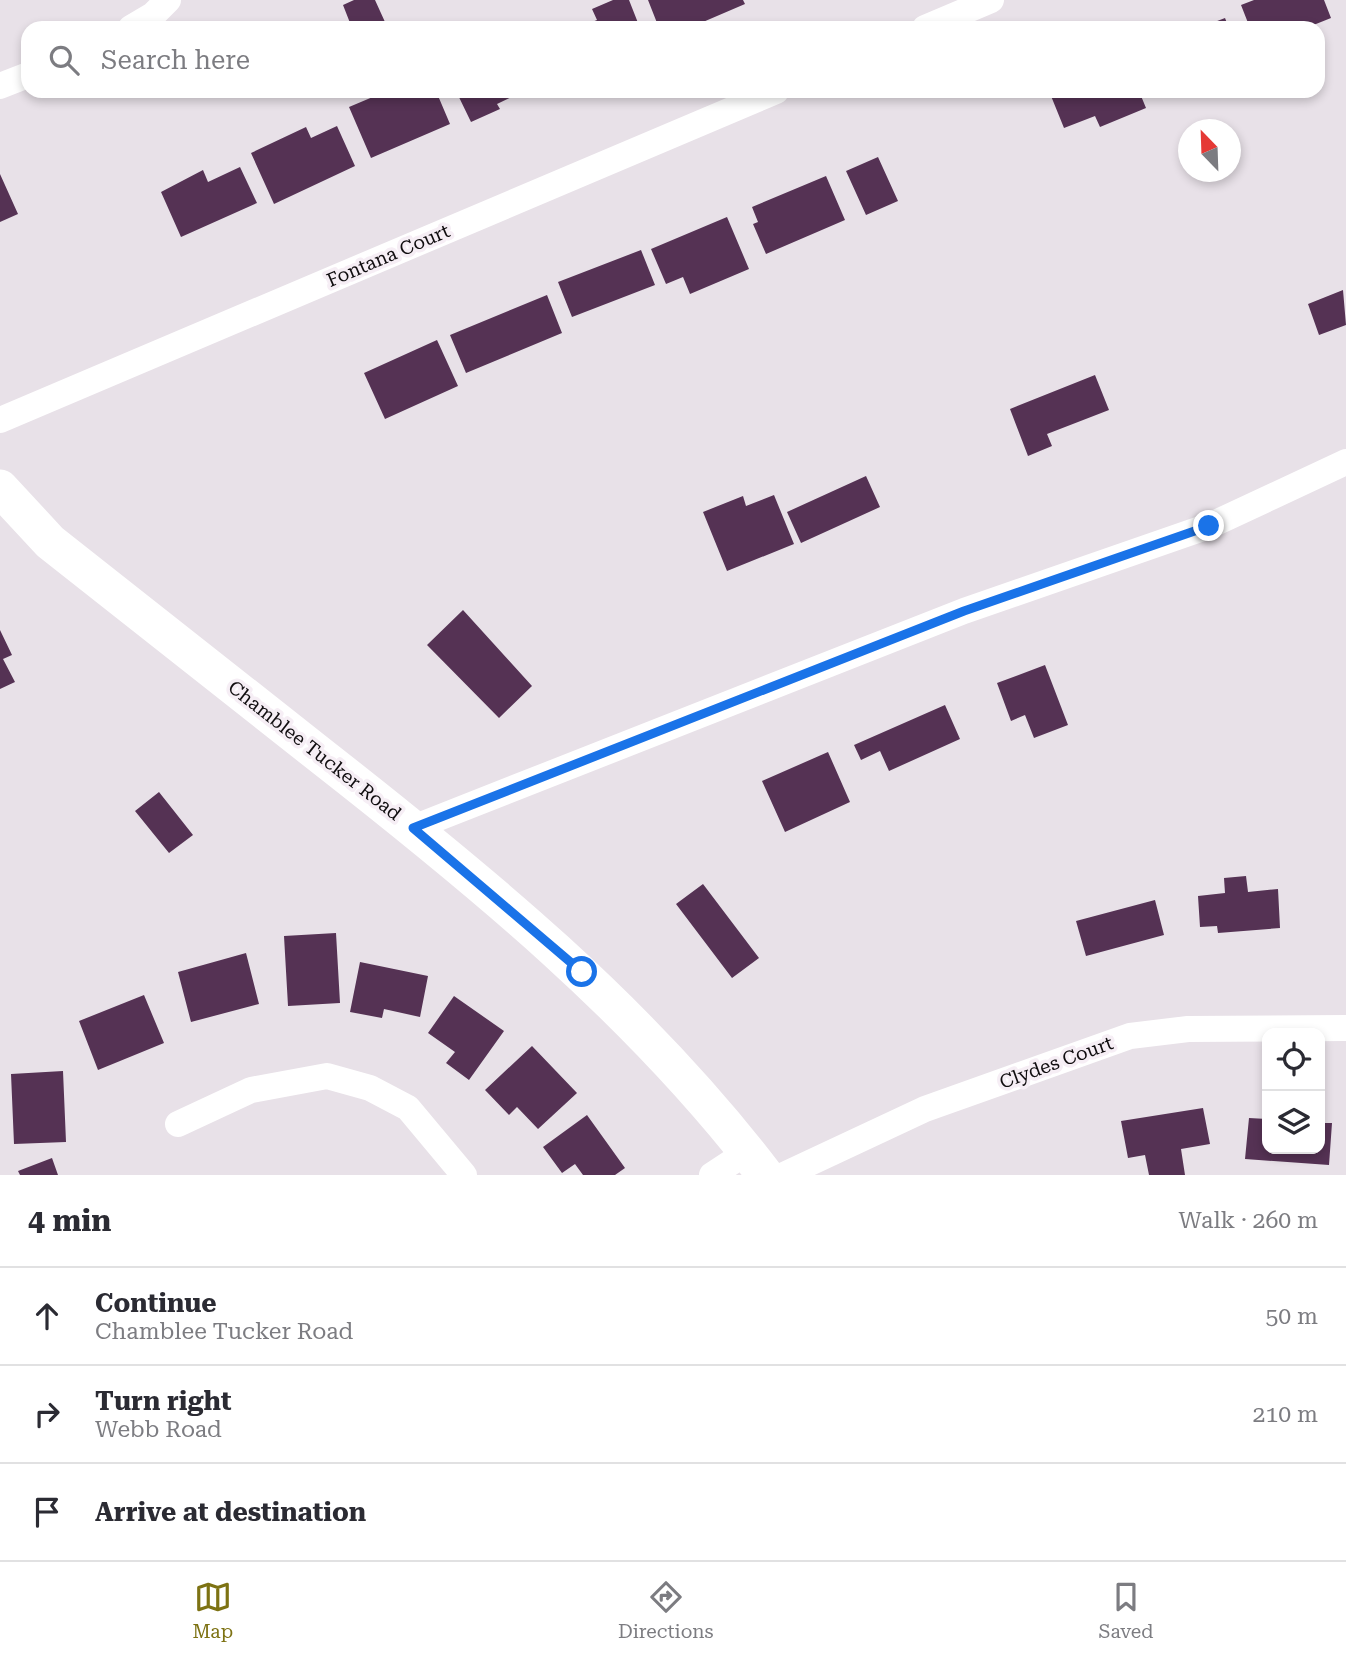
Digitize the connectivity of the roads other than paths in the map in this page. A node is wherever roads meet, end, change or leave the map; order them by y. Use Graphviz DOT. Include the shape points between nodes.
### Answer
graph roads {
  1 [pos="168,0"];
  2 [pos="991,0"];
  3 [pos="143,21"];
  4 [pos="942,21"];
  5 [pos="21,78"];
  6 [pos="0,86"];
  7 [pos="759,98"];
  8 [pos="0,420"];
  9 [pos="1346,463"];
  10 [pos="0,488"];
  11 [pos="413,828"];
  12 [pos="1346,1028"];
  13 [pos="178,1124"];
  14 [pos="756,1163"];
  15 [pos="464,1175"];
  16 [pos="712,1175"];
  17 [pos="784,1175"];
  1 -- 3 [label="street"];
  2 -- 4 [label="street"];
  5 -- 6 [label="street"];
  7 -- 8 [label="street, Fontana Court"];
  9 -- 11 [label="street" via="1209,526 964,611"];
  10 -- 11 [label="main road, Chamblee Tucker Road" via="50,542"];
  11 -- 14 [label="main road, Chamblee Tucker Road" via="582,972 682,1074"];
  12 -- 17 [label="street, Clydes Court" via="1188,1029 1130,1036 925,1109"];
  13 -- 15 [label="street" via="251,1090 327,1076 370,1088 408,1108"];
  14 -- 16 [label="street"];
}
